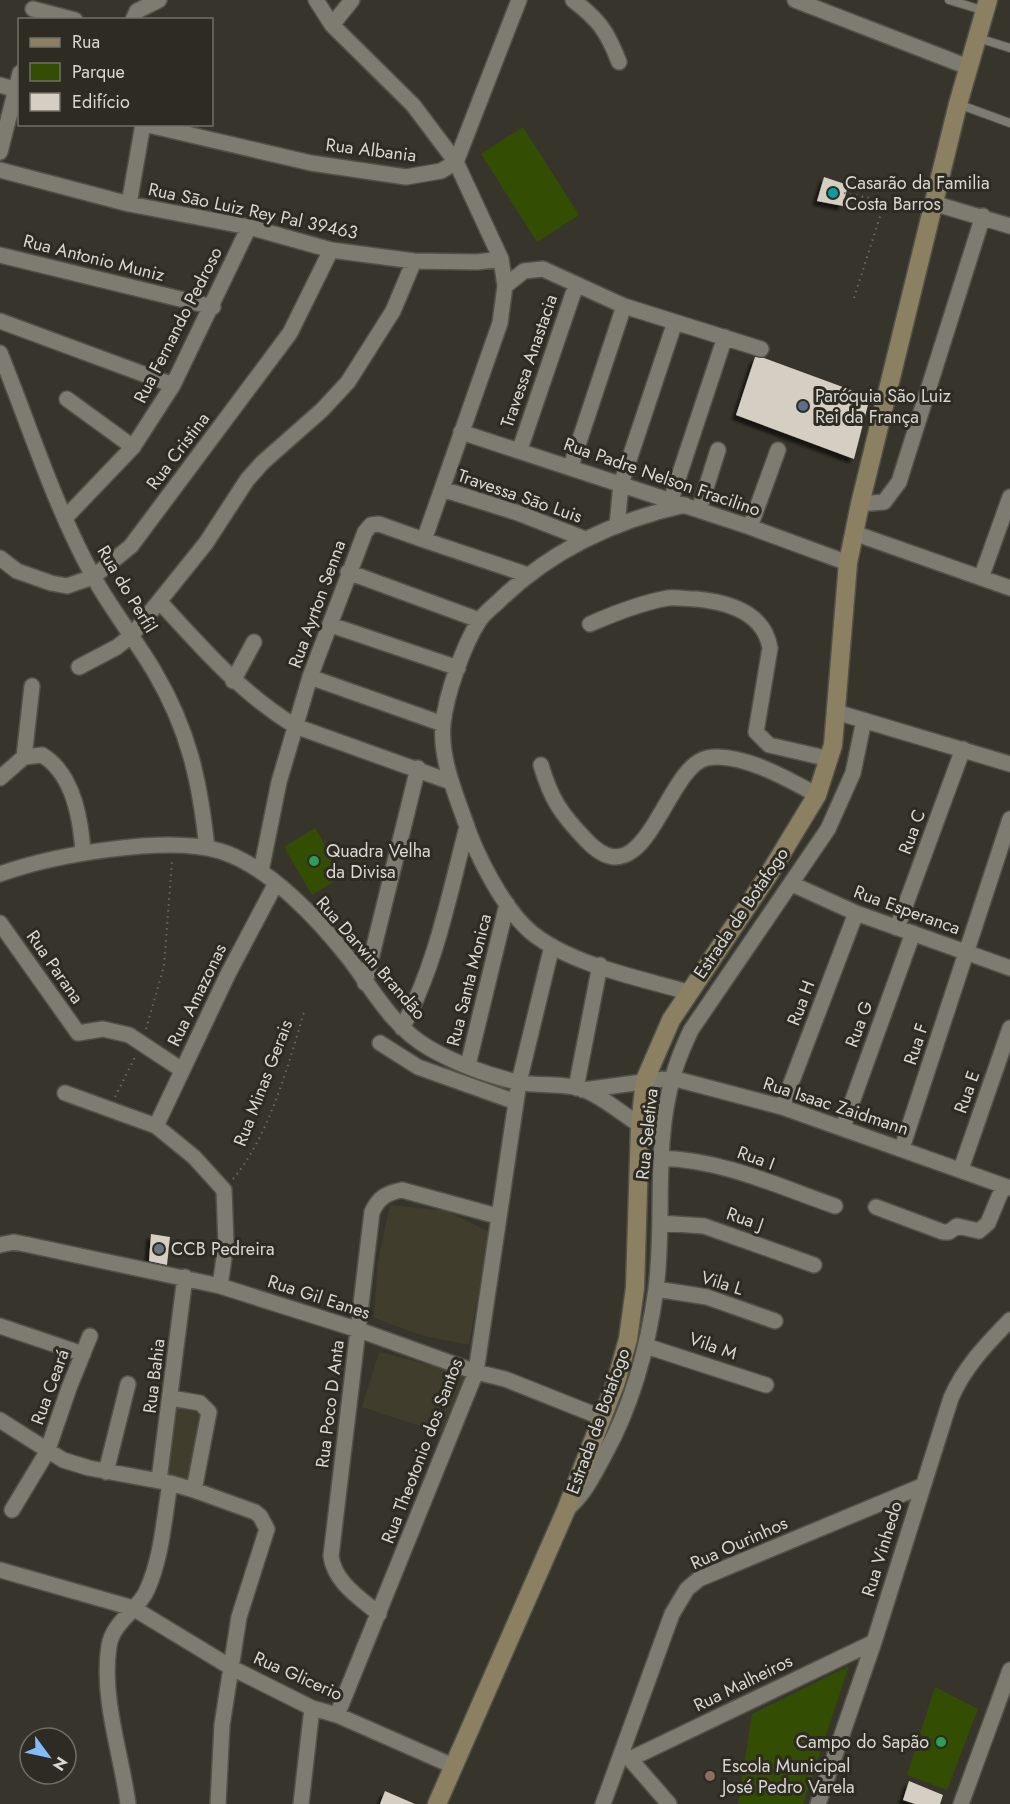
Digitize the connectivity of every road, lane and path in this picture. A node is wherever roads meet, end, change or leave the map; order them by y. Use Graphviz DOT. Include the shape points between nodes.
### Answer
graph roads {
  1 [pos="159,0"];
  2 [pos="316,0"];
  3 [pos="352,0"];
  4 [pos="519,0"];
  5 [pos="573,0"];
  6 [pos="795,0"];
  7 [pos="949,0"];
  8 [pos="986,5"];
  9 [pos="33,10"];
  10 [pos="67,18"];
  11 [pos="134,18"];
  12 [pos="332,25"];
  13 [pos="977,38"];
  14 [pos="1010,48"];
  15 [pos="619,62"];
  16 [pos="968,67"];
  17 [pos="0,85"];
  18 [pos="18,91"];
  19 [pos="958,104"];
  20 [pos="1010,123"];
  21 [pos="144,126"];
  22 [pos="153,126"];
  23 [pos="0,152"];
  24 [pos="456,162"];
  25 [pos="0,170"];
  26 [pos="844,194"];
  27 [pos="885,201"];
  28 [pos="933,203"];
  29 [pos="129,204"];
  30 [pos="982,216"];
  31 [pos="1010,226"];
  32 [pos="249,227"];
  33 [pos="331,250"];
  34 [pos="0,255"];
  35 [pos="501,259"];
  36 [pos="414,261"];
  37 [pos="576,285"];
  38 [pos="506,286"];
  39 [pos="854,298"];
  40 [pos="624,306"];
  41 [pos="213,307"];
  42 [pos="0,321"];
  43 [pos="675,322"];
  44 [pos="725,337"];
  45 [pos="761,349"];
  46 [pos="0,353"];
  47 [pos="173,385"];
  48 [pos="68,399"];
  49 [pos="461,432"];
  50 [pos="133,447"];
  51 [pos="520,449"];
  52 [pos="718,450"];
  53 [pos="778,450"];
  54 [pos="571,466"];
  55 [pos="621,484"];
  56 [pos="442,489"];
  57 [pos="1010,497"];
  58 [pos="860,504"];
  59 [pos="685,505"];
  60 [pos="65,518"];
  61 [pos="617,526"];
  62 [pos="750,527"];
  63 [pos="854,533"];
  64 [pos="585,539"];
  65 [pos="424,540"];
  66 [pos="0,558"];
  67 [pos="848,563"];
  68 [pos="348,572"];
  69 [pos="528,575"];
  70 [pos="93,577"];
  71 [pos="981,578"];
  72 [pos="1010,588"];
  73 [pos="160,602"];
  74 [pos="479,620"];
  75 [pos="590,624"];
  76 [pos="331,625"];
  77 [pos="132,635"];
  78 [pos="254,642"];
  79 [pos="79,667"];
  80 [pos="458,668"];
  81 [pos="310,677"];
  82 [pos="233,681"];
  83 [pos="32,686"];
  84 [pos="836,712"];
  85 [pos="864,720"];
  86 [pos="443,724"];
  87 [pos="295,726"];
  88 [pos="963,749"];
  89 [pos="24,757"];
  90 [pos="830,759"];
  91 [pos="1010,764"];
  92 [pos="541,765"];
  93 [pos="418,768"];
  94 [pos="0,777"];
  95 [pos="451,782"];
  96 [pos="817,795"];
  97 [pos="1010,819"];
  98 [pos="467,827"];
  99 [pos="173,847"];
  100 [pos="207,848"];
  101 [pos="83,853"];
  102 [pos="261,871"];
  103 [pos="0,874"];
  104 [pos="276,883"];
  105 [pos="792,884"];
  106 [pos="507,904"];
  107 [pos="856,913"];
  108 [pos="0,923"];
  109 [pos="897,928"];
  110 [pos="913,933"];
  111 [pos="552,946"];
  112 [pos="968,953"];
  113 [pos="600,965"];
  114 [pos="1010,968"];
  115 [pos="365,983"];
  116 [pos="688,992"];
  117 [pos="304,1012"];
  118 [pos="402,1028"];
  119 [pos="1010,1028"];
  120 [pos="142,1042"];
  121 [pos="380,1043"];
  122 [pos="661,1043"];
  123 [pos="468,1065"];
  124 [pos="182,1070"];
  125 [pos="672,1078"];
  126 [pos="645,1080"];
  127 [pos="519,1082"];
  128 [pos="580,1089"];
  129 [pos="65,1093"];
  130 [pos="516,1102"];
  131 [pos="782,1107"];
  132 [pos="110,1108"];
  133 [pos="640,1125"];
  134 [pos="156,1126"];
  135 [pos="843,1127"];
  136 [pos="902,1149"];
  137 [pos="661,1158"];
  138 [pos="961,1169"];
  139 [pos="1007,1187"];
  140 [pos="224,1190"];
  141 [pos="835,1206"];
  142 [pos="876,1207"];
  143 [pos="497,1216"];
  144 [pos="660,1223"];
  145 [pos="7,1243"];
  146 [pos="814,1264"];
  147 [pos="185,1277"];
  148 [pos="220,1286"];
  149 [pos="656,1288"];
  150 [pos="1010,1320"];
  151 [pos="775,1321"];
  152 [pos="0,1326"];
  153 [pos="359,1330"];
  154 [pos="90,1336"];
  155 [pos="646,1346"];
  156 [pos="83,1354"];
  157 [pos="476,1372"];
  158 [pos="128,1384"];
  159 [pos="766,1385"];
  160 [pos="171,1398"];
  161 [pos="603,1418"];
  162 [pos="0,1420"];
  163 [pos="47,1452"];
  164 [pos="106,1472"];
  165 [pos="164,1482"];
  166 [pos="922,1486"];
  167 [pos="194,1490"];
  168 [pos="12,1509"];
  169 [pos="566,1510"];
  170 [pos="0,1570"];
  171 [pos="134,1608"];
  172 [pos="378,1614"];
  173 [pos="874,1642"];
  174 [pos="232,1668"];
  175 [pos="1010,1670"];
  176 [pos="312,1708"];
  177 [pos="337,1715"];
  178 [pos="626,1757"];
  179 [pos="453,1766"];
  180 [pos="128,1804"];
  181 [pos="218,1804"];
  182 [pos="301,1804"];
  183 [pos="437,1804"];
  184 [pos="603,1804"];
  185 [pos="669,1804"];
  186 [pos="818,1804"];
  187 [pos="961,1804"];
  1 -- 11 [label="street" via="136,11"];
  2 -- 12 [label="street"];
  3 -- 12 [label="street"];
  4 -- 24 [label="street"];
  5 -- 15 [label="street" via="597,18"];
  6 -- 16 [label="street"];
  7 -- 8 [label="lane"];
  8 -- 13 [label="main road, Estrada de Botafogo"];
  9 -- 10 [label="street"];
  12 -- 24 [label="street" via="413,105"];
  13 -- 14 [label="lane"];
  13 -- 16 [label="main road, Estrada de Botafogo"];
  16 -- 19 [label="main road, Estrada de Botafogo"];
  17 -- 18 [label="street"];
  18 -- 23 [label="street"];
  19 -- 20 [label="lane"];
  19 -- 28 [label="main road, Estrada de Botafogo"];
  21 -- 29 [label="street"];
  22 -- 24 [label="street, Rua Albania" via="311,163 406,177 441,171"];
  24 -- 35 [label="street"];
  25 -- 29 [label="street, Rua Sāo Luiz Rey Pal 39463"];
  26 -- 27 [label="path"];
  27 -- 28 [label="path"];
  27 -- 39 [label="path"];
  28 -- 30 [label="street"];
  28 -- 58 [label="main road, Estrada de Botafogo"];
  29 -- 32 [label="street, Rua Sāo Luiz Rey Pal 39463"];
  30 -- 31 [label="street"];
  30 -- 58 [label="street" via="899,482 884,502"];
  32 -- 33 [label="street, Rua Sāo Luiz Rey Pal 39463"];
  32 -- 41 [label="street, Rua Fernando Pedroso"];
  33 -- 36 [label="street, Rua Sāo Luiz Rey Pal 39463"];
  33 -- 70 [label="street, Rua Cristina" via="290,333 131,546"];
  34 -- 41 [label="street, Rua Antonio Muniz"];
  35 -- 36 [label="street, Rua Sāo Luiz Rey Pal 39463"];
  35 -- 38 [label="street"];
  36 -- 73 [label="street" via="393,311 348,382 262,463"];
  37 -- 38 [label="street" via="543,268 533,268"];
  37 -- 40 [label="street"];
  37 -- 51 [label="street, Travessa Anastacia"];
  38 -- 49 [label="street" via="500,323"];
  40 -- 43 [label="street"];
  40 -- 54 [label="street"];
  41 -- 47 [label="street, Rua Fernando Pedroso"];
  42 -- 47 [label="street"];
  43 -- 44 [label="street"];
  43 -- 55 [label="street"];
  44 -- 45 [label="street"];
  44 -- 59 [label="street"];
  46 -- 60 [label="street, Rua do Perfil"];
  47 -- 50 [label="street, Rua Fernando Pedroso"];
  48 -- 50 [label="street"];
  49 -- 51 [label="street, Rua Padre Nelson Fracilino"];
  49 -- 56 [label="street"];
  50 -- 60 [label="street, Rua Fernando Pedroso"];
  51 -- 54 [label="street, Rua Padre Nelson Fracilino"];
  52 -- 59 [label="street"];
  53 -- 62 [label="street"];
  54 -- 55 [label="street, Rua Padre Nelson Fracilino"];
  55 -- 59 [label="street, Rua Padre Nelson Fracilino"];
  55 -- 61 [label="street"];
  56 -- 64 [label="street, Travessa Sāo Luis"];
  56 -- 65 [label="street"];
  57 -- 71 [label="street"];
  58 -- 63 [label="main road, Estrada de Botafogo"];
  59 -- 61 [label="street"];
  59 -- 62 [label="street, Rua Padre Nelson Fracilino"];
  60 -- 70 [label="street, Rua do Perfil"];
  61 -- 64 [label="street"];
  62 -- 67 [label="street, Rua Padre Nelson Fracilino"];
  63 -- 67 [label="main road, Estrada de Botafogo"];
  63 -- 71 [label="street"];
  64 -- 69 [label="street"];
  65 -- 68 [label="street, Rua Ayrton Senna" via="379,524 371,525"];
  65 -- 69 [label="street"];
  66 -- 70 [label="street, Rua Cristina" via="17,571 51,583 67,586"];
  67 -- 84 [label="main road, Estrada de Botafogo"];
  68 -- 74 [label="street"];
  68 -- 76 [label="street, Rua Ayrton Senna"];
  69 -- 74 [label="street"];
  70 -- 77 [label="street, Rua do Perfil"];
  71 -- 72 [label="street"];
  73 -- 77 [label="street"];
  73 -- 82 [label="street"];
  74 -- 80 [label="street"];
  75 -- 90 [label="street" via="621,610 671,597 718,601 750,614 768,634 770,648 756,732 770,745"];
  76 -- 80 [label="street"];
  76 -- 81 [label="street, Rua Ayrton Senna"];
  77 -- 79 [label="street"];
  77 -- 100 [label="street, Rua do Perfil" via="172,705 193,756 201,788"];
  78 -- 82 [label="street"];
  80 -- 86 [label="street"];
  81 -- 86 [label="street"];
  81 -- 87 [label="street, Rua Ayrton Senna"];
  82 -- 87 [label="street"];
  83 -- 89 [label="street"];
  84 -- 85 [label="street"];
  84 -- 90 [label="main road, Estrada de Botafogo"];
  85 -- 88 [label="street"];
  85 -- 105 [label="street, Rua Seletiva" via="853,773 841,805"];
  86 -- 95 [label="street"];
  87 -- 93 [label="street"];
  87 -- 102 [label="street, Rua Ayrton Senna"];
  88 -- 91 [label="street"];
  88 -- 109 [label="street, Rua C"];
  89 -- 94 [label="street"];
  89 -- 101 [label="street" via="42,755 58,770 79,813"];
  90 -- 96 [label="main road, Estrada de Botafogo"];
  92 -- 96 [label="street" via="549,794 563,816 596,850 608,856 619,857 639,844 688,770 708,757 759,766"];
  93 -- 95 [label="street"];
  93 -- 115 [label="street"];
  95 -- 98 [label="street"];
  96 -- 116 [label="main road, Estrada de Botafogo" via="769,874"];
  97 -- 112 [label="street, Rua F"];
  98 -- 106 [label="street"];
  98 -- 118 [label="street" via="432,959 419,997"];
  99 -- 100 [label="street, Rua Darwin Brandão"];
  99 -- 101 [label="street, Rua Darwin Brandão"];
  99 -- 120 [label="path" via="164,966"];
  100 -- 102 [label="street, Rua Darwin Brandão"];
  101 -- 103 [label="street, Rua Darwin Brandão"];
  102 -- 104 [label="street, Rua Darwin Brandão"];
  104 -- 115 [label="street, Rua Darwin Brandão" via="344,953"];
  104 -- 124 [label="street, Rua Amazonas"];
  105 -- 107 [label="street, Rua Esperanca"];
  105 -- 125 [label="street, Rua Seletiva" via="691,1030"];
  106 -- 111 [label="street" via="530,932"];
  106 -- 123 [label="street, Rua Santa Monica"];
  107 -- 109 [label="street, Rua Esperanca"];
  107 -- 131 [label="street, Rua H"];
  108 -- 120 [label="street, Rua Parana" via="78,1033 103,1029"];
  109 -- 110 [label="street, Rua Esperanca"];
  110 -- 112 [label="street, Rua Esperanca"];
  110 -- 135 [label="street, Rua G"];
  111 -- 113 [label="street"];
  111 -- 127 [label="street, Rua Theotonio dos Santos"];
  112 -- 114 [label="street, Rua Esperanca"];
  112 -- 136 [label="street, Rua F"];
  113 -- 116 [label="street"];
  113 -- 128 [label="street"];
  115 -- 118 [label="street, Rua Darwin Brandão"];
  116 -- 122 [label="main road, Estrada de Botafogo"];
  117 -- 140 [label="path, Rua Minas Gerais" via="291,1058 260,1136"];
  118 -- 123 [label="street, Rua Darwin Brandão" via="428,1048"];
  119 -- 138 [label="street, Rua E"];
  120 -- 124 [label="street"];
  120 -- 132 [label="path"];
  121 -- 130 [label="street" via="418,1067"];
  122 -- 125 [label="street" via="663,1063"];
  122 -- 126 [label="main road, Estrada de Botafogo"];
  123 -- 127 [label="street, Rua Darwin Brandão"];
  124 -- 134 [label="street, Rua Amazonas"];
  125 -- 126 [label="street, Rua Isaac Zaidmann"];
  125 -- 131 [label="street, Rua Isaac Zaidmann"];
  125 -- 137 [label="street, Rua Seletiva"];
  126 -- 128 [label="street, Rua Isaac Zaidmann"];
  126 -- 133 [label="main road, Estrada de Botafogo"];
  127 -- 128 [label="street, Rua Darwin Brandão"];
  127 -- 130 [label="street, Rua Theotonio dos Santos"];
  128 -- 133 [label="street, Rua Darwin Brandão"];
  129 -- 132 [label="street"];
  130 -- 143 [label="street, Rua Theotonio dos Santos"];
  131 -- 135 [label="street, Rua Isaac Zaidmann"];
  132 -- 134 [label="street"];
  133 -- 161 [label="main road, Estrada de Botafogo" via="634,1288 627,1339"];
  134 -- 140 [label="street" via="194,1157"];
  135 -- 136 [label="street, Rua Isaac Zaidmann"];
  136 -- 138 [label="street, Rua Isaac Zaidmann"];
  137 -- 141 [label="street, Rua I" via="719,1165"];
  137 -- 144 [label="street, Rua Seletiva"];
  138 -- 139 [label="street, Rua Isaac Zaidmann"];
  139 -- 142 [label="street" via="988,1223 979,1231 957,1226 943,1232"];
  140 -- 148 [label="street" via="226,1244"];
  143 -- 153 [label="street, Rua Poco D Anta" via="402,1190 388,1192 372,1212 369,1224"];
  143 -- 157 [label="street, Rua Theotonio dos Santos"];
  144 -- 146 [label="street, Rua J" via="704,1226"];
  144 -- 149 [label="street, Rua Seletiva"];
  145 -- 147 [label="street, Rua Gil Eanes"];
  147 -- 148 [label="street, Rua Gil Eanes"];
  147 -- 160 [label="street, Rua Bahia"];
  148 -- 153 [label="street, Rua Gil Eanes"];
  149 -- 151 [label="street, Vila L" via="698,1294"];
  149 -- 155 [label="street, Rua Seletiva"];
  150 -- 166 [label="street, Rua Vinhedo" via="960,1376"];
  152 -- 156 [label="street"];
  153 -- 157 [label="street, Rua Gil Eanes"];
  153 -- 172 [label="street, Rua Poco D Anta" via="331,1556 341,1581"];
  154 -- 156 [label="street, Rua Ceará"];
  155 -- 159 [label="street, Vila M"];
  155 -- 169 [label="street, Rua Seletiva" via="618,1432 581,1497"];
  156 -- 163 [label="street, Rua Ceará"];
  157 -- 161 [label="street, Rua Gil Eanes" via="556,1397"];
  157 -- 172 [label="street, Rua Theotonio dos Santos"];
  158 -- 164 [label="street"];
  160 -- 165 [label="street, Rua Bahia"];
  160 -- 167 [label="street" via="200,1403 209,1412"];
  161 -- 169 [label="main road, Estrada de Botafogo"];
  162 -- 163 [label="street"];
  163 -- 164 [label="street" via="75,1465"];
  163 -- 168 [label="street, Rua Ceará"];
  164 -- 165 [label="street"];
  165 -- 167 [label="street"];
  165 -- 171 [label="street, Rua Bahia" via="154,1571"];
  166 -- 173 [label="street, Rua Vinhedo"];
  166 -- 178 [label="street, Rua Ourinhos" via="699,1579 687,1589 672,1614"];
  167 -- 174 [label="street" via="260,1516 267,1528 239,1617"];
  169 -- 179 [label="main road, Estrada de Botafogo"];
  170 -- 171 [label="street, Rua Glicerio"];
  171 -- 174 [label="street, Rua Glicerio"];
  171 -- 180 [label="street, Rua Bahia" via="118,1625 109,1645 109,1701"];
  172 -- 177 [label="street, Rua Theotonio dos Santos"];
  173 -- 178 [label="street, Rua Malheiros"];
  173 -- 186 [label="street, Rua Vinhedo"];
  174 -- 176 [label="street, Rua Glicerio"];
  174 -- 181 [label="street" via="222,1725"];
  175 -- 187 [label="street"];
  176 -- 177 [label="street, Rua Glicerio"];
  176 -- 182 [label="street"];
  177 -- 179 [label="street, Rua Glicerio"];
  178 -- 184 [label="street, Rua Ourinhos"];
  178 -- 185 [label="street"];
  179 -- 183 [label="main road, Estrada de Botafogo"];
}
